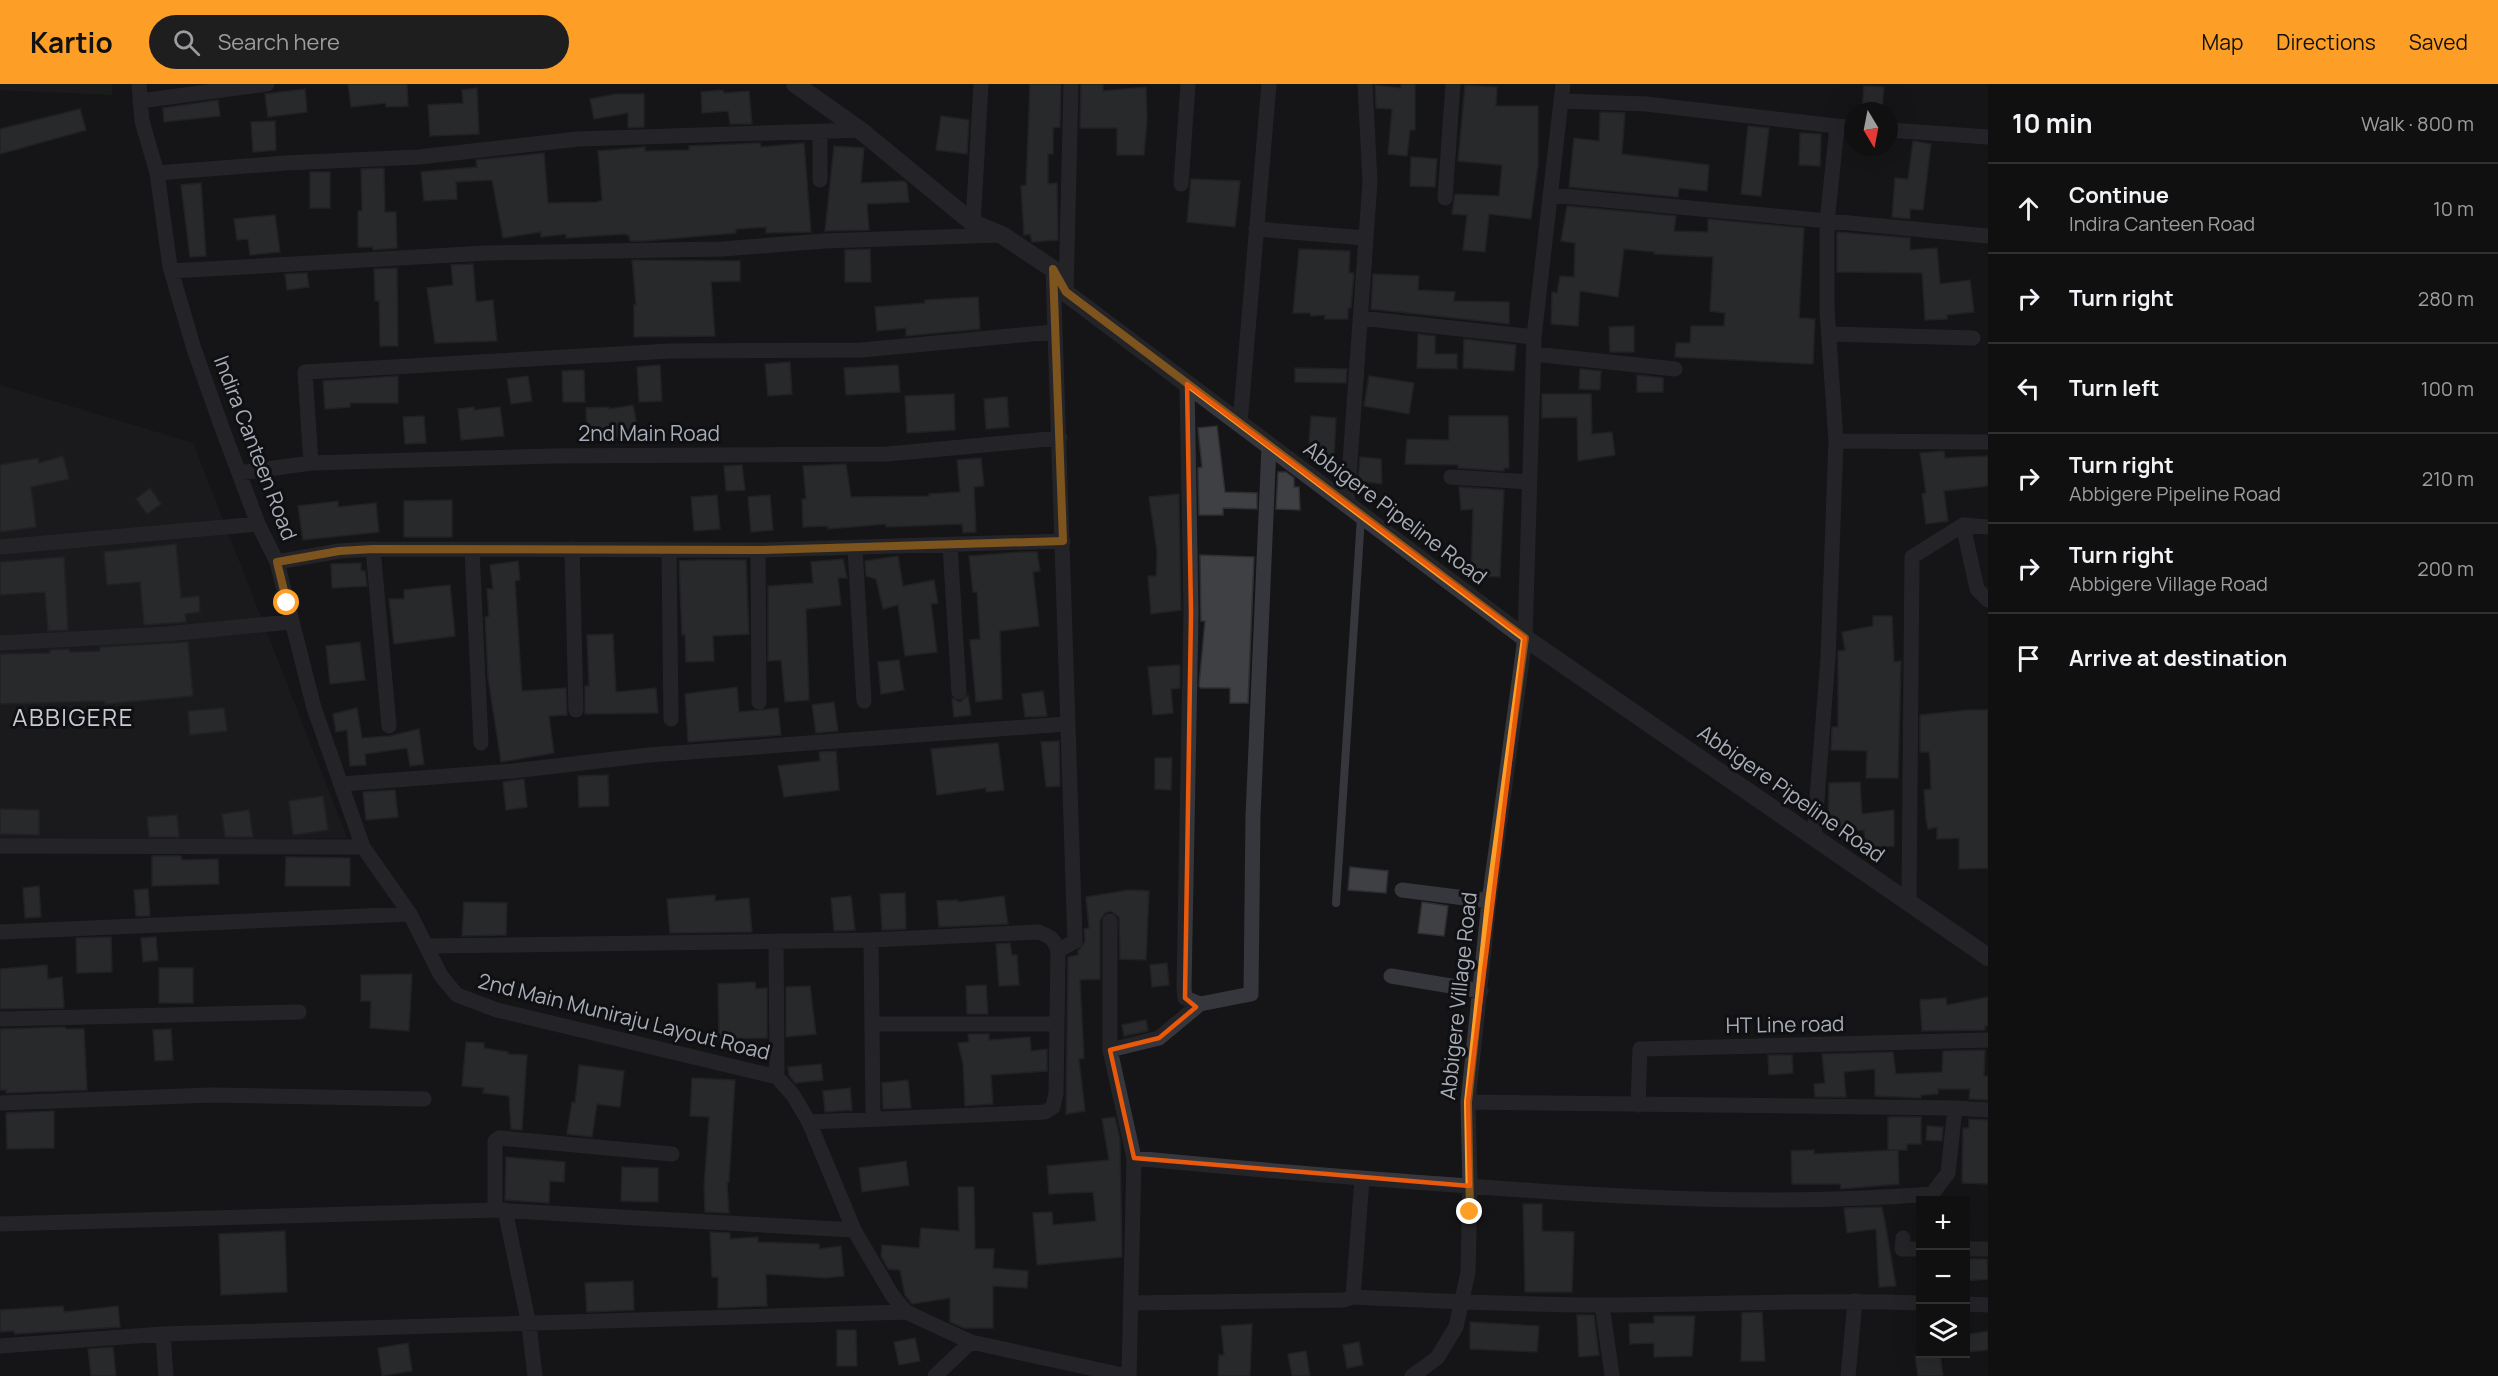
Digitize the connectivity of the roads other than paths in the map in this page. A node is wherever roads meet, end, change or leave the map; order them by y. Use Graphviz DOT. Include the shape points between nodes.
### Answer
graph roads {
  1 [pos="139,84"];
  2 [pos="267,84"];
  3 [pos="795,84"];
  4 [pos="981,84"];
  5 [pos="1071,84"];
  6 [pos="1188,84"];
  7 [pos="1269,84"];
  8 [pos="1365,84"];
  9 [pos="1453,84"];
  10 [pos="1563,84"];
  11 [pos="140,101"];
  12 [pos="1561,101"];
  13 [pos="1844,128"];
  14 [pos="860,130"];
  15 [pos="820,131"];
  16 [pos="1898,131"];
  17 [pos="1844,133"];
  18 [pos="1988,136"];
  19 [pos="157,173"];
  20 [pos="820,180"];
  21 [pos="1181,184"];
  22 [pos="1552,195"];
  23 [pos="1445,198"];
  24 [pos="1827,222"];
  25 [pos="973,223"];
  26 [pos="1256,229"];
  27 [pos="1002,235"];
  28 [pos="1988,236"];
  29 [pos="1365,238"];
  30 [pos="1053,269"];
  31 [pos="172,271"];
  32 [pos="1066,292"];
  33 [pos="1360,318"];
  34 [pos="1053,332"];
  35 [pos="1830,334"];
  36 [pos="1534,337"];
  37 [pos="1973,338"];
  38 [pos="1533,354"];
  39 [pos="1675,369"];
  40 [pos="1187,384"];
  41 [pos="1240,423"];
  42 [pos="1060,438"];
  43 [pos="1836,441"];
  44 [pos="1988,442"];
  45 [pos="1269,446"];
  46 [pos="311,463"];
  47 [pos="239,473"];
  48 [pos="1451,477"];
  49 [pos="1529,482"];
  50 [pos="1354,510"];
  51 [pos="258,524"];
  52 [pos="1963,525"];
  53 [pos="1988,527"];
  54 [pos="1063,541"];
  55 [pos="951,545"];
  56 [pos="0,547"];
  57 [pos="373,549"];
  58 [pos="572,549"];
  59 [pos="855,549"];
  60 [pos="758,550"];
  61 [pos="472,551"];
  62 [pos="669,551"];
  63 [pos="277,562"];
  64 [pos="1988,600"];
  65 [pos="290,622"];
  66 [pos="1525,638"];
  67 [pos="0,643"];
  68 [pos="959,692"];
  69 [pos="864,701"];
  70 [pos="759,702"];
  71 [pos="576,710"];
  72 [pos="672,719"];
  73 [pos="1066,724"];
  74 [pos="388,726"];
  75 [pos="481,743"];
  76 [pos="342,784"];
  77 [pos="1814,837"];
  78 [pos="0,846"];
  79 [pos="363,847"];
  80 [pos="1402,890"];
  81 [pos="1489,902"];
  82 [pos="1908,902"];
  83 [pos="1336,903"];
  84 [pos="411,914"];
  85 [pos="1110,921"];
  86 [pos="0,932"];
  87 [pos="871,940"];
  88 [pos="776,941"];
  89 [pos="428,946"];
  90 [pos="1058,951"];
  91 [pos="1988,957"];
  92 [pos="1391,976"];
  93 [pos="1481,991"];
  94 [pos="1200,1004"];
  95 [pos="299,1012"];
  96 [pos="0,1019"];
  97 [pos="872,1024"];
  98 [pos="1055,1024"];
  99 [pos="1988,1040"];
  100 [pos="1110,1050"];
  101 [pos="777,1077"];
  102 [pos="424,1099"];
  103 [pos="0,1102"];
  104 [pos="1468,1102"];
  105 [pos="1638,1105"];
  106 [pos="1955,1108"];
  107 [pos="1988,1110"];
  108 [pos="873,1118"];
  109 [pos="809,1122"];
  110 [pos="672,1154"];
  111 [pos="1134,1158"];
  112 [pos="1362,1179"];
  113 [pos="1470,1186"];
  114 [pos="500,1210"];
  115 [pos="0,1224"];
  116 [pos="854,1230"];
  117 [pos="1902,1238"];
  118 [pos="1916,1249"];
  119 [pos="1970,1249"];
  120 [pos="1988,1249"];
  121 [pos="1353,1297"];
  122 [pos="1855,1301"];
  123 [pos="1131,1303"];
  124 [pos="1461,1303"];
  125 [pos="1916,1303"];
  126 [pos="1970,1304"];
  127 [pos="1602,1305"];
  128 [pos="1988,1305"];
  129 [pos="906,1312"];
  130 [pos="529,1325"];
  131 [pos="163,1334"];
  132 [pos="971,1342"];
  133 [pos="0,1346"];
  134 [pos="1085,1372"];
  135 [pos="166,1376"];
  136 [pos="535,1376"];
  137 [pos="935,1376"];
  138 [pos="1128,1376"];
  139 [pos="1412,1376"];
  140 [pos="1612,1376"];
  141 [pos="1848,1376"];
  1 -- 11 [label="street, Indira Canteen Road"];
  2 -- 11 [label="street"];
  3 -- 14 [label="street, Abbigere Pipeline Road"];
  4 -- 25 [label="street"];
  5 -- 32 [label="street"];
  6 -- 21 [label="street"];
  7 -- 26 [label="street"];
  8 -- 29 [label="street" via="1370,182"];
  9 -- 23 [label="street"];
  10 -- 12 [label="street, Abbigere Village Road"];
  11 -- 19 [label="street, Indira Canteen Road"];
  12 -- 13 [label="street" via="1646,104"];
  12 -- 22 [label="street, Abbigere Village Road"];
  14 -- 15 [label="street"];
  14 -- 25 [label="street, Abbigere Pipeline Road"];
  15 -- 19 [label="street" via="578,139 419,157"];
  15 -- 20 [label="street"];
  16 -- 18 [label="street"];
  17 -- 24 [label="street"];
  19 -- 31 [label="street, Indira Canteen Road"];
  22 -- 24 [label="street"];
  22 -- 36 [label="street, Abbigere Village Road"];
  24 -- 28 [label="street"];
  24 -- 35 [label="street"];
  25 -- 27 [label="street, Abbigere Pipeline Road"];
  26 -- 29 [label="street"];
  26 -- 41 [label="street"];
  27 -- 30 [label="street, Abbigere Pipeline Road"];
  27 -- 31 [label="street" via="722,249 488,253"];
  29 -- 33 [label="street"];
  30 -- 32 [label="street, Abbigere Pipeline Road"];
  30 -- 34 [label="street"];
  31 -- 47 [label="street, Indira Canteen Road" via="194,349"];
  32 -- 40 [label="street, Abbigere Pipeline Road"];
  33 -- 36 [label="street"];
  33 -- 50 [label="street"];
  34 -- 42 [label="street"];
  34 -- 46 [label="street" via="862,350 670,351 305,372"];
  35 -- 37 [label="street"];
  35 -- 43 [label="street"];
  36 -- 38 [label="street, Abbigere Village Road"];
  38 -- 39 [label="street"];
  38 -- 49 [label="street, Abbigere Village Road"];
  40 -- 41 [label="street, Abbigere Pipeline Road"];
  40 -- 94 [label="street" via="1191,613 1184,988 1185,998"];
  41 -- 45 [label="street, Abbigere Pipeline Road"];
  42 -- 46 [label="street, 2nd Main Road" via="887,454 552,456"];
  42 -- 54 [label="street"];
  43 -- 44 [label="street"];
  43 -- 77 [label="street" via="1828,658"];
  45 -- 50 [label="street, Abbigere Pipeline Road"];
  45 -- 94 [label="street" via="1253,816 1251,994"];
  46 -- 47 [label="street, 2nd Main Road"];
  47 -- 51 [label="street, Indira Canteen Road"];
  48 -- 49 [label="street"];
  49 -- 66 [label="street, Abbigere Village Road"];
  50 -- 66 [label="street, Abbigere Pipeline Road"];
  50 -- 83 [label="lane"];
  51 -- 56 [label="street"];
  51 -- 63 [label="street, Indira Canteen Road"];
  52 -- 53 [label="street"];
  52 -- 64 [label="street" via="1977,588"];
  52 -- 82 [label="street" via="1912,556"];
  54 -- 55 [label="street"];
  54 -- 73 [label="street"];
  55 -- 59 [label="street"];
  55 -- 68 [label="street"];
  57 -- 61 [label="street"];
  57 -- 63 [label="street"];
  57 -- 74 [label="street"];
  58 -- 61 [label="street"];
  58 -- 62 [label="street"];
  58 -- 71 [label="street"];
  59 -- 60 [label="street"];
  59 -- 69 [label="street"];
  60 -- 62 [label="street"];
  60 -- 70 [label="street"];
  61 -- 75 [label="street"];
  62 -- 72 [label="street"];
  63 -- 65 [label="street, Indira Canteen Road"];
  65 -- 67 [label="street" via="166,634"];
  65 -- 76 [label="street, Indira Canteen Road" via="314,708"];
  66 -- 77 [label="street, Abbigere Pipeline Road"];
  66 -- 81 [label="street, Abbigere Village Road"];
  73 -- 76 [label="street" via="649,754 513,771"];
  73 -- 90 [label="street" via="1075,941"];
  76 -- 79 [label="street, Indira Canteen Road"];
  77 -- 82 [label="street, Abbigere Pipeline Road"];
  78 -- 79 [label="street"];
  79 -- 84 [label="street, Indira Canteen Road"];
  80 -- 81 [label="street"];
  81 -- 93 [label="street, Abbigere Village Road"];
  82 -- 91 [label="street, Abbigere Pipeline Road"];
  84 -- 86 [label="street"];
  84 -- 89 [label="street, Indira Canteen Road"];
  85 -- 100 [label="street"];
  87 -- 88 [label="street"];
  87 -- 90 [label="street" via="1038,932 1051,936"];
  87 -- 97 [label="street"];
  88 -- 89 [label="street"];
  88 -- 101 [label="street"];
  89 -- 101 [label="street, 2nd Main Muniraju Layout Road" via="441,976 457,995 497,1010"];
  90 -- 98 [label="street"];
  92 -- 93 [label="street"];
  93 -- 104 [label="street, Abbigere Village Road"];
  94 -- 100 [label="street" via="1159,1038"];
  95 -- 96 [label="street"];
  97 -- 98 [label="street"];
  97 -- 108 [label="street"];
  98 -- 108 [label="street" via="1056,1093 1053,1107 1046,1112"];
  99 -- 105 [label="street, HT Line road" via="1640,1049"];
  100 -- 111 [label="street"];
  101 -- 109 [label="street, 2nd Main Muniraju Layout Road"];
  102 -- 103 [label="street" via="211,1095"];
  104 -- 105 [label="street"];
  104 -- 113 [label="street, Abbigere Village Road"];
  105 -- 106 [label="street"];
  106 -- 107 [label="street"];
  106 -- 113 [label="street" via="1948,1173 1932,1194 1747,1201 1592,1196"];
  108 -- 109 [label="street"];
  109 -- 116 [label="street, 2nd Main Muniraju Layout Road"];
  110 -- 114 [label="street" via="499,1138 495,1142"];
  111 -- 112 [label="street"];
  111 -- 123 [label="street"];
  112 -- 113 [label="street"];
  112 -- 121 [label="street"];
  113 -- 124 [label="street, Abbigere Village Road" via="1468,1272"];
  114 -- 115 [label="street"];
  114 -- 116 [label="street"];
  114 -- 130 [label="street"];
  116 -- 129 [label="street, 2nd Main Muniraju Layout Road"];
  117 -- 118 [label="street" via="1902,1249"];
  119 -- 120 [label="street"];
  121 -- 123 [label="street"];
  121 -- 124 [label="street"];
  122 -- 125 [label="street"];
  122 -- 127 [label="street"];
  122 -- 141 [label="street"];
  123 -- 138 [label="street"];
  124 -- 127 [label="street"];
  124 -- 139 [label="street, Abbigere Village Road" via="1456,1327 1437,1358"];
  126 -- 128 [label="street"];
  127 -- 140 [label="street"];
  129 -- 130 [label="street"];
  129 -- 132 [label="street, 2nd Main Muniraju Layout Road"];
  130 -- 131 [label="street"];
  130 -- 136 [label="street"];
  131 -- 133 [label="street"];
  131 -- 135 [label="street"];
  132 -- 134 [label="street, 2nd Main Muniraju Layout Road"];
  132 -- 137 [label="street"];
  134 -- 138 [label="street"];
}
